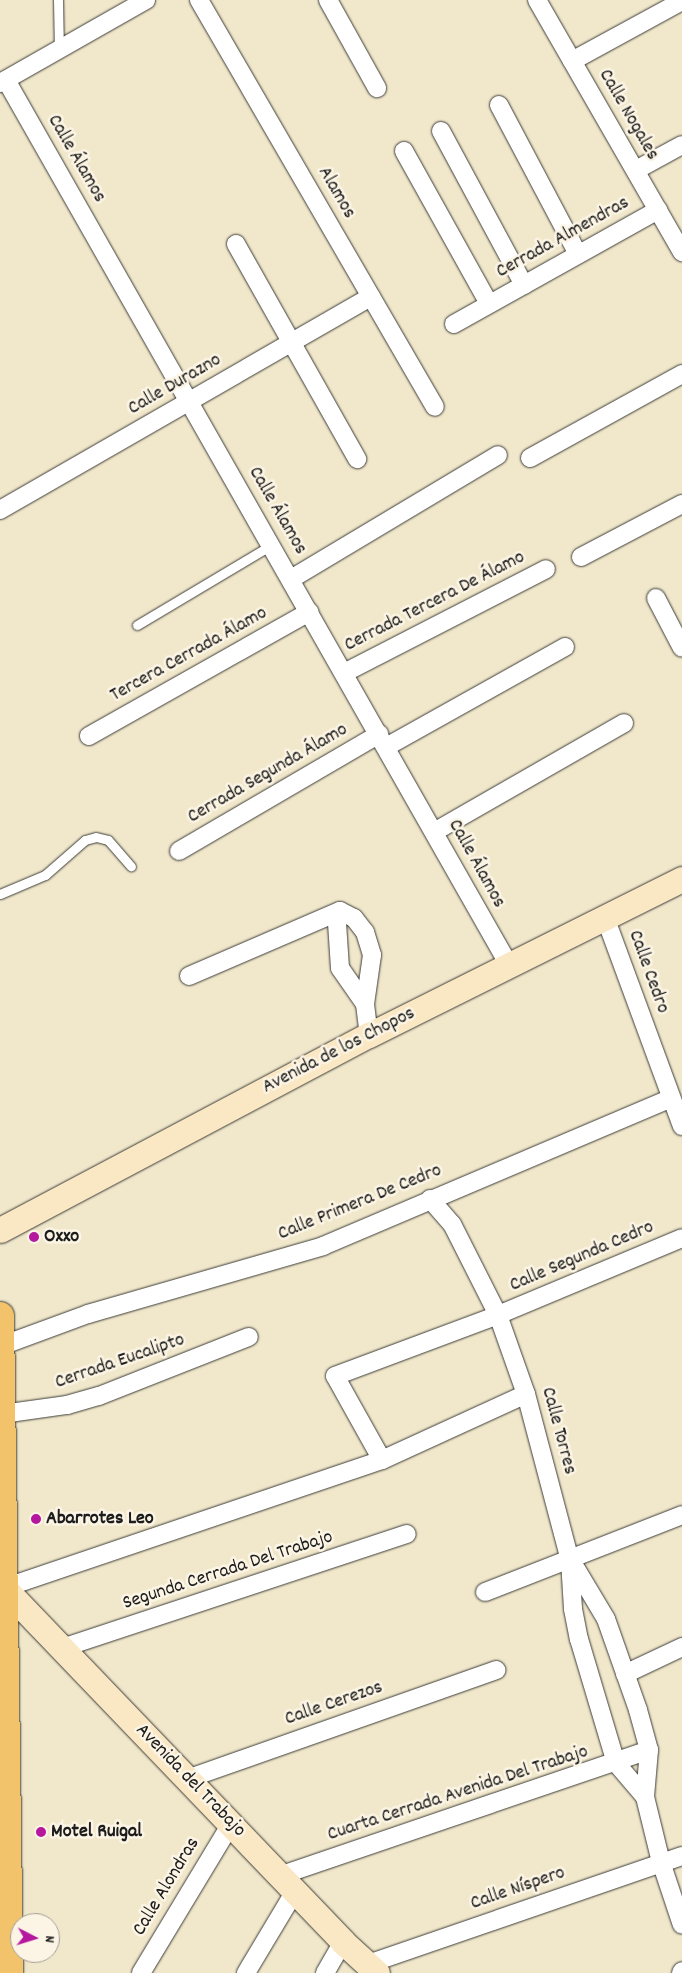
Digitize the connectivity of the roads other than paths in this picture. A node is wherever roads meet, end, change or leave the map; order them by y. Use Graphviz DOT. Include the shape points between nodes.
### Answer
graph roads {
  1 [pos="58,0"];
  2 [pos="146,0"];
  3 [pos="200,0"];
  4 [pos="328,0"];
  5 [pos="537,0"];
  6 [pos="682,1"];
  7 [pos="58,50"];
  8 [pos="572,61"];
  9 [pos="3,81"];
  10 [pos="377,88"];
  11 [pos="499,105"];
  12 [pos="441,131"];
  13 [pos="682,145"];
  14 [pos="404,151"];
  15 [pos="636,170"];
  16 [pos="658,210"];
  17 [pos="236,244"];
  18 [pos="682,252"];
  19 [pos="578,254"];
  20 [pos="524,285"];
  21 [pos="371,297"];
  22 [pos="489,304"];
  23 [pos="454,324"];
  24 [pos="292,342"];
  25 [pos="682,374"];
  26 [pos="190,401"];
  27 [pos="435,407"];
  28 [pos="498,455"];
  29 [pos="530,458"];
  30 [pos="357,459"];
  31 [pos="682,504"];
  32 [pos="0,510"];
  33 [pos="271,544"];
  34 [pos="581,556"];
  35 [pos="546,569"];
  36 [pos="291,579"];
  37 [pos="656,598"];
  38 [pos="309,612"];
  39 [pos="137,625"];
  40 [pos="565,647"];
  41 [pos="682,648"];
  42 [pos="344,673"];
  43 [pos="624,723"];
  44 [pos="89,736"];
  45 [pos="382,740"];
  46 [pos="434,832"];
  47 [pos="179,851"];
  48 [pos="131,866"];
  49 [pos="682,879"];
  50 [pos="0,894"];
  51 [pos="340,911"];
  52 [pos="605,917"];
  53 [pos="509,965"];
  54 [pos="189,976"];
  55 [pos="365,1004"];
  56 [pos="369,1035"];
  57 [pos="671,1098"];
  58 [pos="682,1126"];
  59 [pos="430,1199"];
  60 [pos="0,1230"];
  61 [pos="682,1238"];
  62 [pos="0,1316"];
  63 [pos="498,1316"];
  64 [pos="249,1337"];
  65 [pos="1,1346"];
  66 [pos="526,1394"];
  67 [pos="2,1414"];
  68 [pos="382,1460"];
  69 [pos="682,1515"];
  70 [pos="407,1534"];
  71 [pos="570,1560"];
  72 [pos="4,1588"];
  73 [pos="485,1592"];
  74 [pos="682,1646"];
  75 [pos="62,1648"];
  76 [pos="496,1670"];
  77 [pos="625,1674"];
  78 [pos="649,1750"];
  79 [pos="616,1763"];
  80 [pos="187,1778"];
  81 [pos="645,1797"];
  82 [pos="230,1824"];
  83 [pos="682,1856"];
  84 [pos="661,1862"];
  85 [pos="287,1883"];
  86 [pos="682,1925"];
  87 [pos="342,1942"];
  88 [pos="372,1969"];
  89 [pos="9,1973"];
  90 [pos="141,1973"];
  91 [pos="246,1973"];
  92 [pos="325,1973"];
  1 -- 7 [label="lane"];
  2 -- 7 [label="street"];
  3 -- 21 [label="street, Alamos"];
  4 -- 10 [label="street"];
  5 -- 8 [label="street, Calle Nogales"];
  6 -- 8 [label="street"];
  7 -- 9 [label="street"];
  8 -- 15 [label="street, Calle Nogales"];
  9 -- 26 [label="street, Calle Álamos"];
  11 -- 19 [label="street"];
  12 -- 20 [label="street"];
  13 -- 15 [label="street"];
  14 -- 22 [label="street"];
  15 -- 16 [label="street, Calle Nogales"];
  16 -- 18 [label="street, Calle Nogales"];
  16 -- 19 [label="street, Cerrada Almendras"];
  17 -- 24 [label="street"];
  19 -- 20 [label="street, Cerrada Almendras"];
  20 -- 22 [label="street, Cerrada Almendras"];
  21 -- 24 [label="street, Calle Durazno"];
  21 -- 27 [label="street, Alamos"];
  22 -- 23 [label="street, Cerrada Almendras"];
  24 -- 26 [label="street, Calle Durazno"];
  24 -- 30 [label="street"];
  25 -- 29 [label="street"];
  26 -- 32 [label="street, Calle Durazno"];
  26 -- 33 [label="street, Calle Álamos"];
  28 -- 36 [label="street"];
  31 -- 34 [label="street"];
  33 -- 36 [label="street, Calle Álamos"];
  33 -- 39 [label="lane"];
  35 -- 42 [label="street, Cerrada Tercera De Álamo"];
  36 -- 38 [label="street, Calle Álamos"];
  37 -- 41 [label="street"];
  38 -- 42 [label="street, Calle Álamos"];
  38 -- 44 [label="street, Tercera Cerrada Álamo"];
  40 -- 45 [label="street, Cerrada Segunda Álamo"];
  42 -- 45 [label="street, Calle Álamos"];
  43 -- 46 [label="street"];
  45 -- 46 [label="street, Calle Álamos"];
  45 -- 47 [label="street, Cerrada Segunda Álamo"];
  46 -- 53 [label="street, Calle Álamos"];
  48 -- 50 [label="lane" via="108,840 96,837 85,840 45,875"];
  49 -- 52 [label="street, Avenida de los Chopos"];
  51 -- 54 [label="street"];
  51 -- 55 [label="street" via="340,968"];
  51 -- 55 [label="street" via="354,918 365,932 372,955"];
  52 -- 53 [label="street, Avenida de los Chopos"];
  52 -- 57 [label="street, Calle Cedro"];
  53 -- 56 [label="street, Avenida de los Chopos"];
  55 -- 56 [label="street"];
  56 -- 60 [label="street, Avenida de los Chopos"];
  57 -- 58 [label="street, Calle Cedro"];
  57 -- 59 [label="street, Calle Primera De Cedro"];
  59 -- 63 [label="street, Calle Torres" via="452,1224"];
  59 -- 65 [label="street, Calle Primera De Cedro" via="323,1246 88,1314"];
  61 -- 63 [label="street, Calle Segunda Cedro"];
  62 -- 65 [label="highway"];
  63 -- 66 [label="street, Calle Torres"];
  63 -- 68 [label="street" via="335,1376"];
  64 -- 67 [label="street, Cerrada Eucalipto" via="99,1396 67,1405"];
  65 -- 67 [label="highway"];
  66 -- 68 [label="street"];
  66 -- 71 [label="street, Calle Torres"];
  67 -- 72 [label="highway"];
  68 -- 72 [label="street"];
  69 -- 71 [label="street"];
  70 -- 75 [label="street, Segunda Cerrada Del Trabajo"];
  71 -- 73 [label="street"];
  71 -- 77 [label="street, Calle Torres" via="606,1619"];
  71 -- 79 [label="street, Calle Torres" via="573,1609 579,1639"];
  72 -- 75 [label="street, Avenida del Trabajo"];
  72 -- 89 [label="highway"];
  74 -- 77 [label="street"];
  75 -- 80 [label="street, Avenida del Trabajo"];
  76 -- 80 [label="street, Calle Cerezos"];
  77 -- 78 [label="street, Calle Torres"];
  78 -- 79 [label="street, Cuarta Cerrada Avenida Del Trabajo"];
  78 -- 81 [label="street, Calle Torres"];
  79 -- 81 [label="street, Calle Torres"];
  79 -- 85 [label="street, Cuarta Cerrada Avenida Del Trabajo"];
  80 -- 82 [label="street, Avenida del Trabajo"];
  81 -- 84 [label="street, Calle Torres"];
  82 -- 85 [label="street, Avenida del Trabajo"];
  82 -- 90 [label="street, Calle Alondras"];
  83 -- 84 [label="street, Calle Níspero"];
  84 -- 86 [label="street, Calle Torres"];
  84 -- 88 [label="street, Calle Níspero"];
  85 -- 87 [label="street, Avenida del Trabajo"];
  85 -- 91 [label="street"];
  87 -- 88 [label="street, Avenida del Trabajo"];
  87 -- 92 [label="street"];
}
